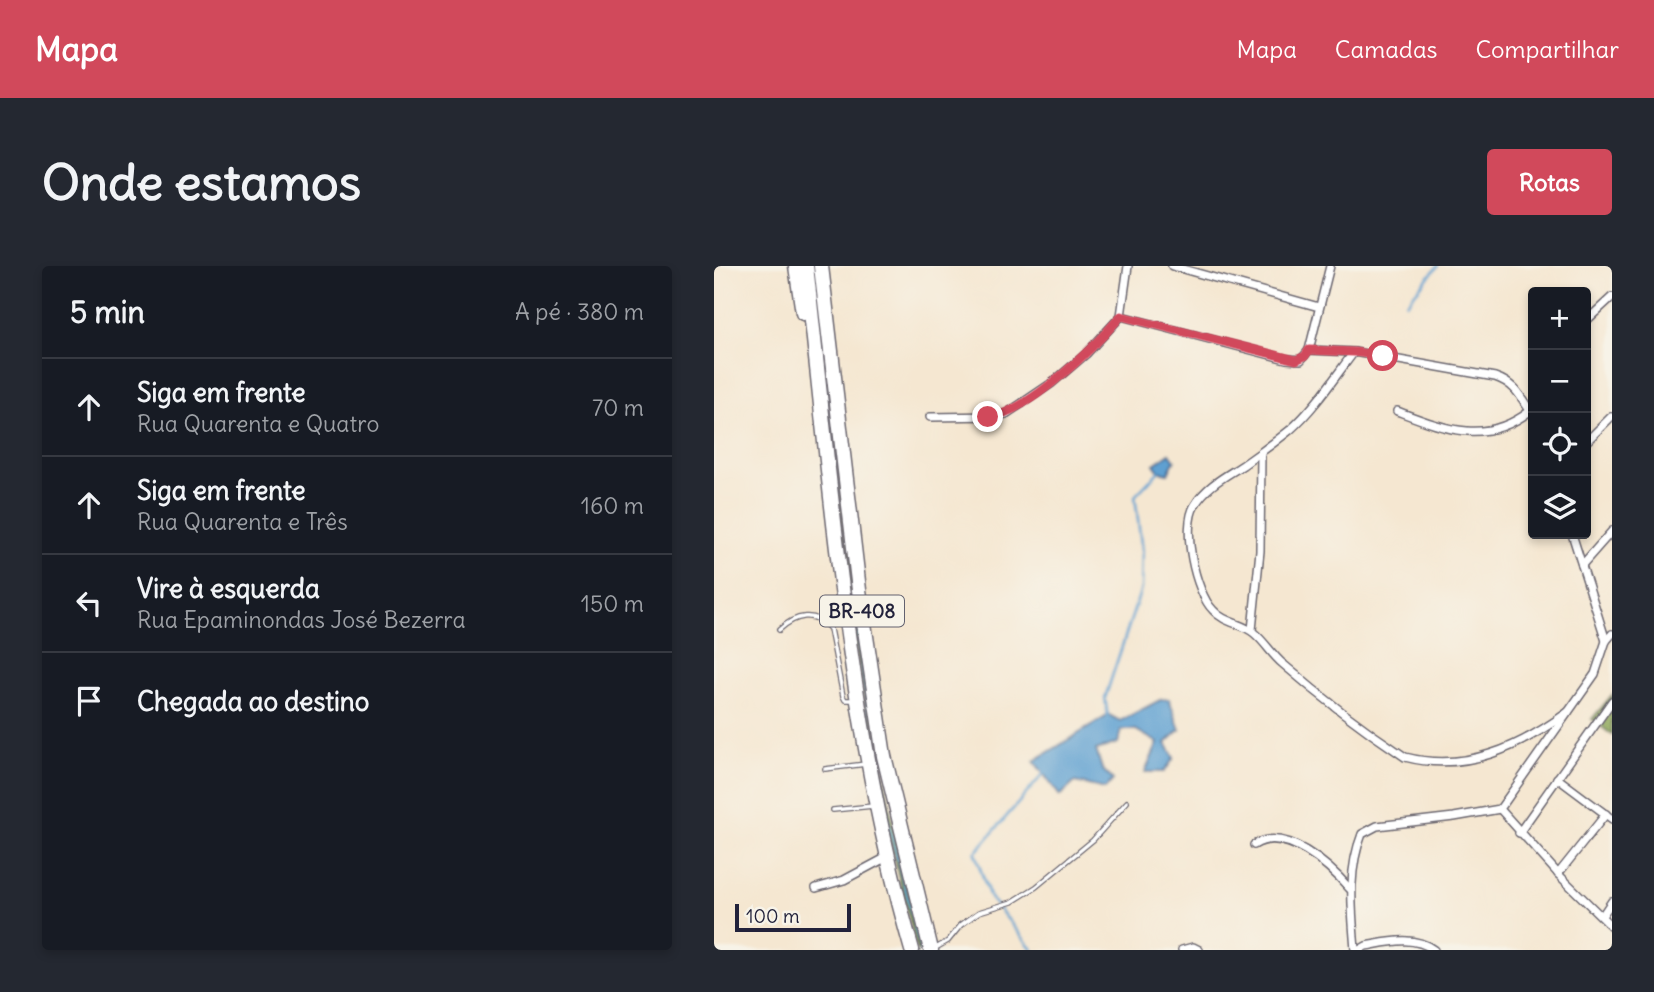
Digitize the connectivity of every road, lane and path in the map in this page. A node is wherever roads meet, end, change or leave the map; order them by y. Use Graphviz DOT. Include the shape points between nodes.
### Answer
graph roads {
  1 [pos="796,266"];
  2 [pos="806,266"];
  3 [pos="821,266"];
  4 [pos="1128,266"];
  5 [pos="1172,266"];
  6 [pos="1331,266"];
  7 [pos="1612,297"];
  8 [pos="1319,307"];
  9 [pos="1121,316"];
  10 [pos="1591,316"];
  11 [pos="1354,352"];
  12 [pos="1307,353"];
  13 [pos="1528,407"];
  14 [pos="1397,411"];
  15 [pos="1528,415"];
  16 [pos="930,417"];
  17 [pos="1611,417"];
  18 [pos="1591,437"];
  19 [pos="1261,453"];
  20 [pos="829,469"];
  21 [pos="1612,531"];
  22 [pos="1574,539"];
  23 [pos="1582,565"];
  24 [pos="779,630"];
  25 [pos="1252,630"];
  26 [pos="1612,634"];
  27 [pos="1608,647"];
  28 [pos="858,699"];
  29 [pos="1612,701"];
  30 [pos="1568,712"];
  31 [pos="868,764"];
  32 [pos="825,769"];
  33 [pos="1557,778"];
  34 [pos="1127,802"];
  35 [pos="876,806"];
  36 [pos="1500,809"];
  37 [pos="833,810"];
  38 [pos="1609,816"];
  39 [pos="1519,832"];
  40 [pos="1254,845"];
  41 [pos="887,858"];
  42 [pos="1558,874"];
  43 [pos="816,888"];
  44 [pos="1350,889"];
  45 [pos="1612,901"];
  46 [pos="1602,916"];
  47 [pos="1612,927"];
  48 [pos="910,950"];
  49 [pos="932,950"];
  50 [pos="1182,950"];
  51 [pos="1199,950"];
  52 [pos="1357,950"];
  53 [pos="1434,950"];
  1 -- 20 [label="highway"];
  2 -- 20 [label="highway, BR-408"];
  3 -- 49 [label="highway, BR-408" via="859,590 884,756"];
  4 -- 9 [label="street"];
  5 -- 8 [label="street"];
  6 -- 8 [label="street"];
  7 -- 10 [label="street"];
  8 -- 12 [label="street"];
  9 -- 12 [label="street" via="1286,359 1296,360"];
  9 -- 16 [label="street" via="1052,383 1006,414"];
  11 -- 12 [label="street"];
  11 -- 13 [label="street" via="1495,377 1515,388"];
  11 -- 19 [label="street" via="1306,413"];
  14 -- 15 [label="street" via="1443,429 1473,432 1497,430"];
  17 -- 18 [label="street"];
  19 -- 25 [label="street" via="1260,551"];
  19 -- 25 [label="street" via="1202,495 1189,519 1201,591 1212,610"];
  20 -- 28 [label="highway, BR-408"];
  21 -- 23 [label="street"];
  22 -- 23 [label="street"];
  23 -- 27 [label="street"];
  24 -- 28 [label="lane" via="804,616 825,624 830,629 843,696 845,700"];
  25 -- 30 [label="street" via="1309,687 1405,757 1451,763 1485,755 1543,730"];
  26 -- 27 [label="street"];
  27 -- 30 [label="street"];
  28 -- 31 [label="highway, BR-408"];
  29 -- 33 [label="street"];
  30 -- 36 [label="street"];
  31 -- 32 [label="lane"];
  31 -- 35 [label="highway, BR-408"];
  33 -- 38 [label="street"];
  33 -- 39 [label="street"];
  34 -- 49 [label="lane" via="1093,840 1036,887 1012,902 979,912"];
  35 -- 37 [label="lane"];
  35 -- 41 [label="highway, BR-408"];
  36 -- 39 [label="street"];
  36 -- 44 [label="street" via="1367,830 1358,845"];
  38 -- 42 [label="street"];
  39 -- 42 [label="street"];
  40 -- 44 [label="street" via="1270,839 1307,852"];
  41 -- 43 [label="street" via="844,880"];
  41 -- 48 [label="highway, BR-408"];
  42 -- 46 [label="street"];
  44 -- 52 [label="street"];
  45 -- 46 [label="street"];
  46 -- 47 [label="street"];
  50 -- 51 [label="street"];
  52 -- 53 [label="street" via="1412,940"];
}
